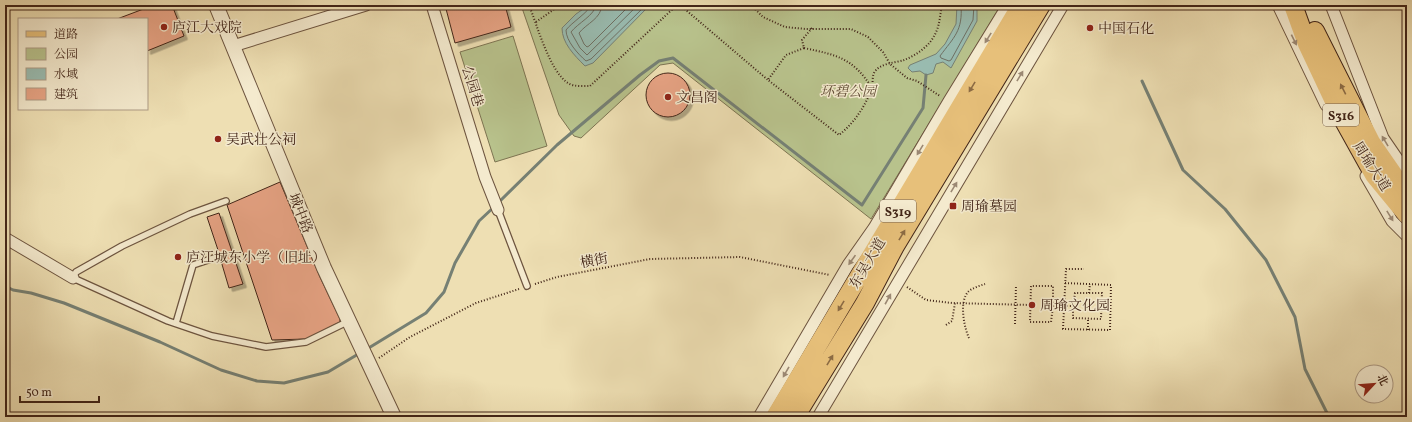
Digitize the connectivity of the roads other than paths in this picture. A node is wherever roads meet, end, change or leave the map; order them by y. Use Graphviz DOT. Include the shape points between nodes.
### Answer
graph roads {
  1 [pos="216,5"];
  2 [pos="366,5"];
  3 [pos="432,5"];
  4 [pos="1008,5"];
  5 [pos="1021,5"];
  6 [pos="1041,5"];
  7 [pos="1063,5"];
  8 [pos="1278,5"];
  9 [pos="1293,5"];
  10 [pos="1306,5"];
  11 [pos="1331,5"];
  12 [pos="233,46"];
  13 [pos="1407,173"];
  14 [pos="1407,194"];
  15 [pos="226,201"];
  16 [pos="498,210"];
  17 [pos="1407,215"];
  18 [pos="1407,236"];
  19 [pos="5,238"];
  20 [pos="214,258"];
  21 [pos="73,278"];
  22 [pos="527,286"];
  23 [pos="349,321"];
  24 [pos="176,324"];
  25 [pos="394,417"];
  26 [pos="759,417"];
  27 [pos="775,417"];
  28 [pos="795,417"];
  29 [pos="818,417"];
  1 -- 12 [label="street, 城中路"];
  2 -- 12 [label="street"];
  3 -- 16 [label="street, 公园巷" via="485,177"];
  4 -- 26 [label="street, one-way"];
  5 -- 27 [label="main road, 东吴大道 / S319, one-way"];
  28 -- 6 [label="main road, 东吴大道 / S319, one-way"];
  29 -- 7 [label="street, one-way"];
  8 -- 18 [label="street, one-way" via="1332,116 1392,221"];
  9 -- 17 [label="main road, 周瑜大道 / S316" via="1307,44 1342,118 1374,175"];
  14 -- 10 [label="main road, 周瑜大道 / S316, one-way" via="1371,142 1316,35"];
  13 -- 11 [label="street, one-way" via="1383,138"];
  12 -- 23 [label="street, 城中路" via="321,261"];
  15 -- 21 [label="lane" via="190,214 122,246 76,272"];
  16 -- 22 [label="lane"];
  19 -- 21 [label="street"];
  20 -- 24 [label="lane" via="193,265"];
  21 -- 24 [label="lane"];
  23 -- 24 [label="lane" via="306,342 266,347 212,336"];
  23 -- 25 [label="street, 城中路"];
}
